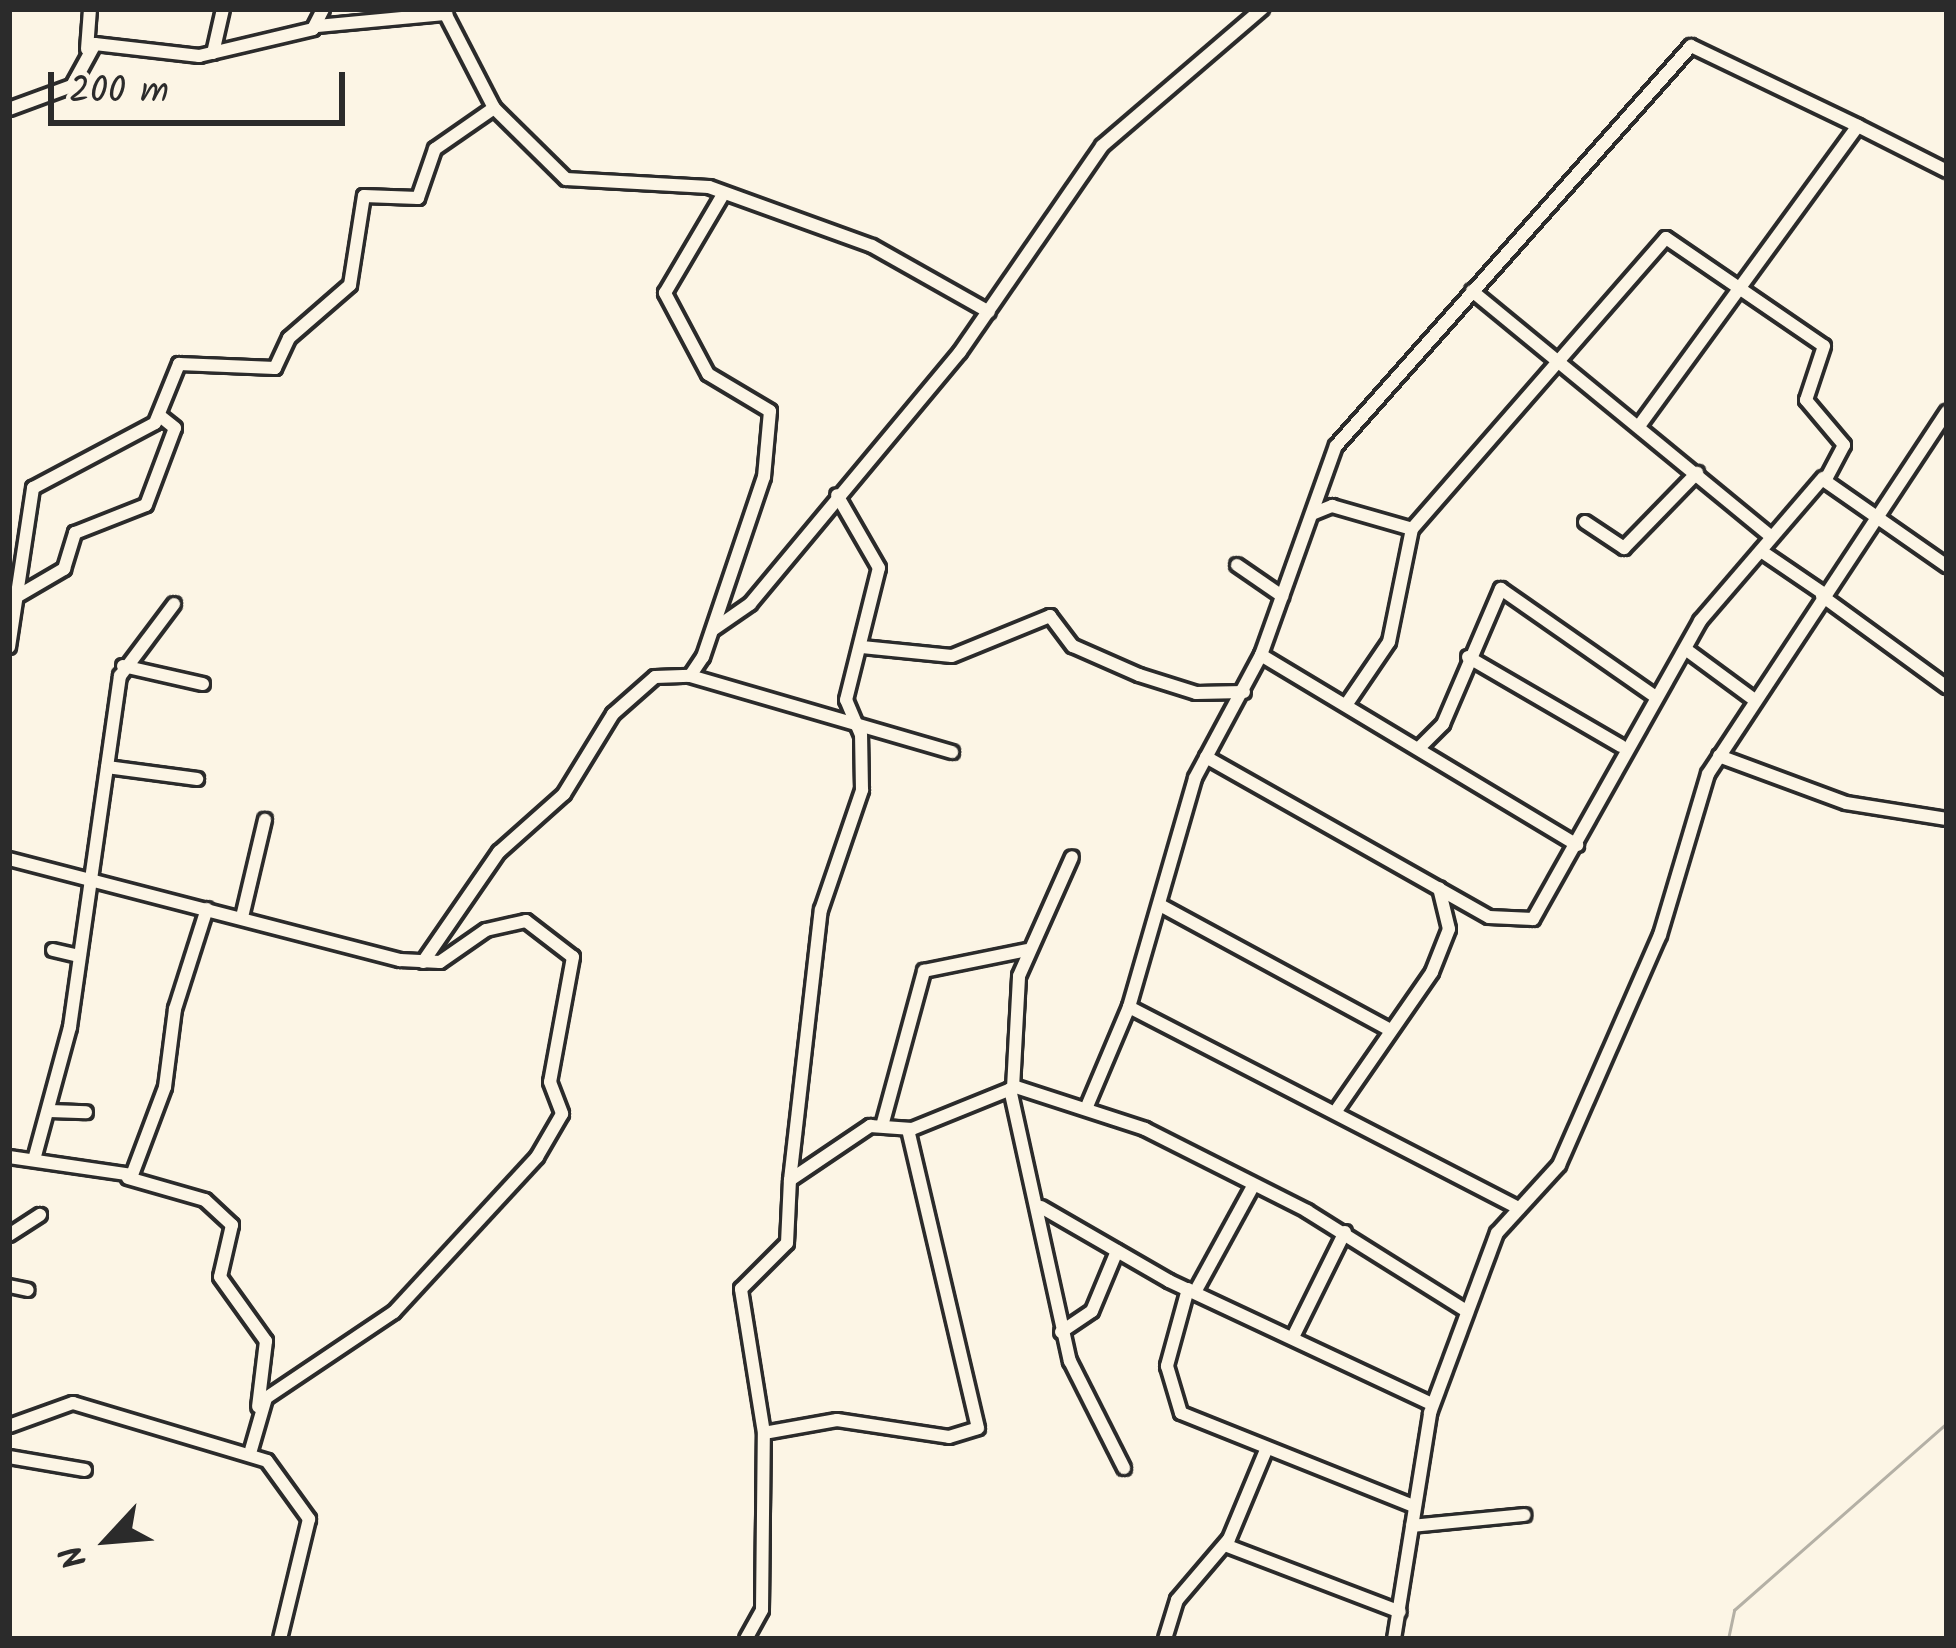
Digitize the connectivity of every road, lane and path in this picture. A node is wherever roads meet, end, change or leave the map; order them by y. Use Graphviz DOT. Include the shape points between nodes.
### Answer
graph roads {
  1 [pos="91,9"];
  2 [pos="223,9"];
  3 [pos="323,9"];
  4 [pos="1262,9"];
  5 [pos="445,12"];
  6 [pos="318,26"];
  7 [pos="87,50"];
  8 [pos="213,53"];
  9 [pos="494,108"];
  10 [pos="9,109"];
  11 [pos="1858,126"];
  12 [pos="1947,171"];
  13 [pos="724,194"];
  14 [pos="1747,287"];
  15 [pos="1472,291"];
  16 [pos="989,311"];
  17 [pos="1555,358"];
  18 [pos="1947,412"];
  19 [pos="160,416"];
  20 [pos="1639,426"];
  21 [pos="1697,473"];
  22 [pos="1823,478"];
  23 [pos="837,495"];
  24 [pos="1309,516"];
  25 [pos="1879,518"];
  26 [pos="1585,523"];
  27 [pos="1412,529"];
  28 [pos="1771,537"];
  29 [pos="1760,551"];
  30 [pos="1237,566"];
  31 [pos="1947,566"];
  32 [pos="1823,595"];
  33 [pos="1282,596"];
  34 [pos="16,597"];
  35 [pos="174,604"];
  36 [pos="714,629"];
  37 [pos="9,647"];
  38 [pos="862,647"];
  39 [pos="1688,651"];
  40 [pos="1261,656"];
  41 [pos="1468,657"];
  42 [pos="123,666"];
  43 [pos="690,676"];
  44 [pos="203,684"];
  45 [pos="1947,687"];
  46 [pos="1244,692"];
  47 [pos="1656,697"];
  48 [pos="1752,698"];
  49 [pos="1346,705"];
  50 [pos="855,723"];
  51 [pos="1621,746"];
  52 [pos="1420,747"];
  53 [pos="952,752"];
  54 [pos="1719,756"];
  55 [pos="1206,757"];
  56 [pos="107,767"];
  57 [pos="197,778"];
  58 [pos="1947,819"];
  59 [pos="265,820"];
  60 [pos="1577,845"];
  61 [pos="1072,857"];
  62 [pos="9,859"];
  63 [pos="86,873"];
  64 [pos="1439,887"];
  65 [pos="1160,905"];
  66 [pos="207,909"];
  67 [pos="242,917"];
  68 [pos="53,950"];
  69 [pos="1027,950"];
  70 [pos="79,956"];
  71 [pos="423,962"];
  72 [pos="1130,1007"];
  73 [pos="1387,1028"];
  74 [pos="1012,1088"];
  75 [pos="1088,1105"];
  76 [pos="1338,1108"];
  77 [pos="50,1112"];
  78 [pos="86,1112"];
  79 [pos="882,1126"];
  80 [pos="908,1130"];
  81 [pos="35,1156"];
  82 [pos="9,1157"];
  83 [pos="128,1178"];
  84 [pos="790,1180"];
  85 [pos="1253,1186"];
  86 [pos="1041,1207"];
  87 [pos="1519,1208"];
  88 [pos="40,1215"];
  89 [pos="1345,1232"];
  90 [pos="9,1235"];
  91 [pos="1117,1251"];
  92 [pos="9,1286"];
  93 [pos="28,1290"];
  94 [pos="1191,1291"];
  95 [pos="1465,1310"];
  96 [pos="1061,1331"];
  97 [pos="1294,1335"];
  98 [pos="1432,1404"];
  99 [pos="259,1408"];
  100 [pos="9,1426"];
  101 [pos="764,1433"];
  102 [pos="251,1450"];
  103 [pos="1266,1450"];
  104 [pos="9,1457"];
  105 [pos="1124,1468"];
  106 [pos="85,1470"];
  107 [pos="1414,1506"];
  108 [pos="1524,1515"];
  109 [pos="1412,1526"];
  110 [pos="1225,1545"];
  111 [pos="1400,1612"];
  112 [pos="280,1639"];
  113 [pos="746,1639"];
  114 [pos="1165,1639"];
  115 [pos="1394,1639"];
  1 -- 7 [label="street"];
  2 -- 8 [label="street"];
  3 -- 6 [label="street"];
  4 -- 16 [label="street" via="1102,146"];
  5 -- 6 [label="street"];
  5 -- 9 [label="street"];
  6 -- 8 [label="street"];
  7 -- 8 [label="street"];
  7 -- 10 [label="street" via="72,86"];
  9 -- 13 [label="street" via="566,178 663,178"];
  9 -- 19 [label="street" via="435,149 418,197 364,196 350,285 289,338 275,368 179,364"];
  11 -- 12 [label="street"];
  11 -- 14 [label="street"];
  11 -- 15 [label="street" via="1691,46"];
  13 -- 16 [label="street" via="872,246"];
  13 -- 36 [label="street" via="665,293 708,374 770,411 764,477"];
  14 -- 17 [label="street" via="1657,240"];
  14 -- 20 [label="street"];
  14 -- 22 [label="street" via="1826,351 1806,400 1844,445"];
  15 -- 17 [label="street"];
  15 -- 24 [label="street" via="1330,454"];
  16 -- 23 [label="street"];
  17 -- 20 [label="street"];
  17 -- 27 [label="street"];
  18 -- 25 [label="street"];
  19 -- 34 [label="street" via="33,488"];
  19 -- 34 [label="street" via="175,428 146,505 75,533 64,569"];
  20 -- 21 [label="street"];
  21 -- 26 [label="street" via="1624,548"];
  21 -- 28 [label="street"];
  22 -- 25 [label="street"];
  22 -- 28 [label="street"];
  23 -- 36 [label="street" via="750,604"];
  23 -- 38 [label="street" via="879,562"];
  24 -- 27 [label="street" via="1331,506"];
  24 -- 33 [label="street"];
  25 -- 31 [label="street"];
  25 -- 32 [label="street"];
  27 -- 49 [label="street" via="1388,641"];
  28 -- 29 [label="street"];
  29 -- 32 [label="street"];
  29 -- 39 [label="street"];
  30 -- 33 [label="street"];
  32 -- 45 [label="street"];
  32 -- 48 [label="street"];
  33 -- 40 [label="street"];
  34 -- 37 [label="street"];
  35 -- 42 [label="street"];
  36 -- 43 [label="street"];
  38 -- 46 [label="street" via="952,656 1050,616 1073,646 1139,676 1196,693"];
  38 -- 50 [label="street" via="847,700"];
  39 -- 47 [label="street"];
  39 -- 48 [label="street"];
  40 -- 46 [label="street"];
  40 -- 49 [label="street"];
  41 -- 47 [label="street" via="1505,589"];
  41 -- 51 [label="street"];
  41 -- 52 [label="street" via="1436,739"];
  42 -- 44 [label="street"];
  42 -- 56 [label="street"];
  43 -- 50 [label="street"];
  43 -- 71 [label="street" via="659,674 613,714 564,794 499,852"];
  46 -- 55 [label="street"];
  47 -- 51 [label="street"];
  48 -- 54 [label="street"];
  49 -- 52 [label="street"];
  50 -- 53 [label="street"];
  50 -- 84 [label="street" via="862,790 821,910"];
  51 -- 60 [label="street"];
  52 -- 60 [label="street"];
  54 -- 58 [label="street" via="1846,803"];
  54 -- 87 [label="street" via="1591,1095 1559,1166"];
  55 -- 64 [label="street"];
  55 -- 65 [label="street"];
  56 -- 57 [label="street"];
  56 -- 63 [label="street"];
  59 -- 67 [label="street"];
  60 -- 64 [label="street" via="1542,910 1518,926"];
  61 -- 69 [label="street"];
  62 -- 63 [label="street"];
  63 -- 66 [label="street"];
  63 -- 70 [label="street"];
  64 -- 73 [label="street" via="1449,929 1419,996"];
  65 -- 72 [label="street"];
  65 -- 73 [label="street"];
  66 -- 67 [label="street"];
  66 -- 83 [label="street" via="175,1009 165,1087"];
  67 -- 71 [label="street"];
  68 -- 70 [label="street"];
  69 -- 74 [label="street"];
  69 -- 79 [label="street" via="924,971"];
  70 -- 77 [label="street"];
  71 -- 99 [label="street" via="526,921 566,947 575,968 550,1082 562,1114 536,1157 394,1312"];
  72 -- 75 [label="street"];
  72 -- 76 [label="street"];
  73 -- 76 [label="street"];
  74 -- 75 [label="street"];
  74 -- 80 [label="street"];
  74 -- 86 [label="street"];
  75 -- 85 [label="street"];
  76 -- 87 [label="street"];
  77 -- 78 [label="street"];
  77 -- 81 [label="street"];
  79 -- 80 [label="street"];
  79 -- 84 [label="street"];
  80 -- 101 [label="street" via="978,1428 949,1437 837,1420"];
  81 -- 82 [label="street"];
  81 -- 83 [label="street"];
  83 -- 99 [label="street" via="206,1200 232,1225 220,1277 266,1341"];
  84 -- 101 [label="street" via="787,1243 742,1289"];
  85 -- 89 [label="street"];
  85 -- 94 [label="street"];
  86 -- 91 [label="street"];
  86 -- 96 [label="street"];
  87 -- 95 [label="street"];
  88 -- 90 [label="street"];
  89 -- 95 [label="street"];
  89 -- 97 [label="street"];
  91 -- 94 [label="street"];
  91 -- 96 [label="street" via="1092,1311"];
  92 -- 93 [label="street"];
  94 -- 97 [label="street"];
  94 -- 103 [label="street" via="1168,1355 1171,1400"];
  95 -- 98 [label="street"];
  96 -- 105 [label="street"];
  97 -- 98 [label="street"];
  98 -- 107 [label="street"];
  99 -- 102 [label="street"];
  100 -- 102 [label="street" via="73,1403"];
  101 -- 113 [label="street" via="761,1617"];
  102 -- 112 [label="street" via="309,1519"];
  103 -- 107 [label="street"];
  103 -- 110 [label="street"];
  104 -- 106 [label="street"];
  107 -- 109 [label="street"];
  108 -- 109 [label="street"];
  109 -- 111 [label="street"];
  110 -- 111 [label="street"];
  110 -- 114 [label="street" via="1177,1600"];
  111 -- 115 [label="street"];
}
